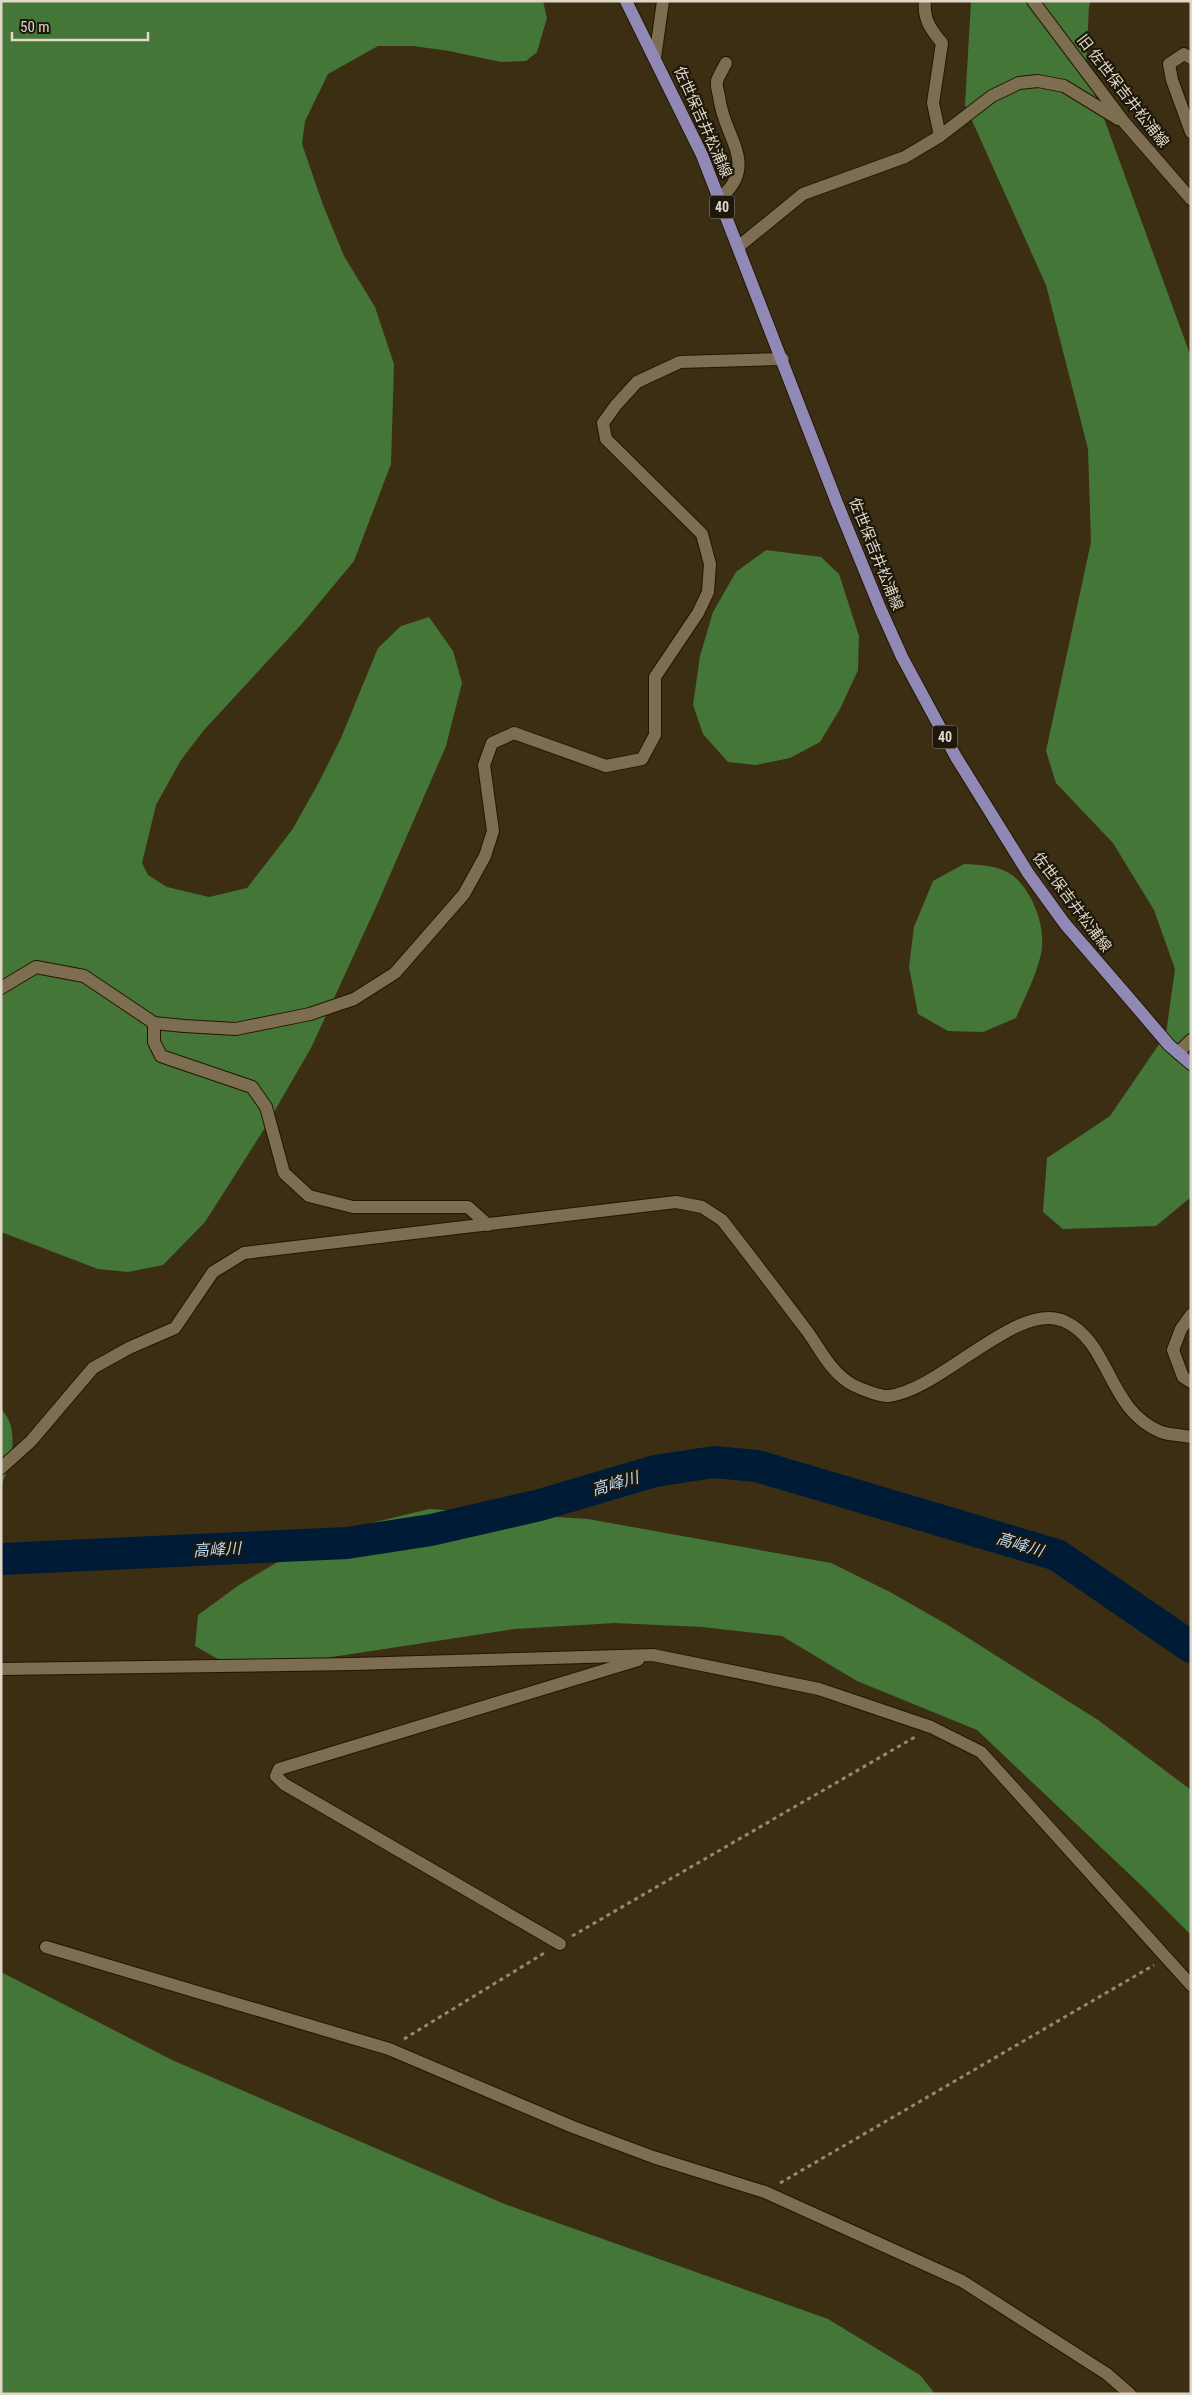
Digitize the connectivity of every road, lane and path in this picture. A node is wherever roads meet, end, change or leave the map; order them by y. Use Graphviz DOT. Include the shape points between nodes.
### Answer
graph roads {
  1 [pos="626,1"];
  2 [pos="663,1"];
  3 [pos="924,1"];
  4 [pos="1033,1"];
  5 [pos="655,58"];
  6 [pos="1191,58"];
  7 [pos="726,63"];
  8 [pos="1124,122"];
  9 [pos="1191,132"];
  10 [pos="940,136"];
  11 [pos="719,199"];
  12 [pos="1191,199"];
  13 [pos="738,247"];
  14 [pos="783,359"];
  15 [pos="1,988"];
  16 [pos="154,1023"];
  17 [pos="1191,1040"];
  18 [pos="1178,1053"];
  19 [pos="1191,1064"];
  20 [pos="488,1225"];
  21 [pos="1191,1315"];
  22 [pos="1191,1382"];
  23 [pos="1191,1437"];
  24 [pos="1,1468"];
  25 [pos="653,1655"];
  26 [pos="1,1668"];
  27 [pos="931,1727"];
  28 [pos="560,1944"];
  29 [pos="46,1947"];
  30 [pos="1166,1958"];
  31 [pos="1191,1986"];
  32 [pos="389,2049"];
  33 [pos="765,2192"];
  34 [pos="1130,2394"];
  1 -- 5 [label="main road, 佐世保吉井松浦線 / 40"];
  2 -- 5 [label="street"];
  3 -- 10 [label="street" via="930,29 942,43 933,103"];
  4 -- 8 [label="street, 旧 佐世保吉井松浦線"];
  5 -- 11 [label="main road, 佐世保吉井松浦線 / 40" via="702,155"];
  6 -- 9 [label="street" via="1184,54 1170,64 1172,80"];
  7 -- 11 [label="street" via="717,81 720,110 738,156 739,174 733,187"];
  8 -- 10 [label="street" via="1064,86 1038,81 1019,83 992,96"];
  8 -- 12 [label="street, 旧 佐世保吉井松浦線"];
  10 -- 13 [label="street" via="905,157 803,194"];
  11 -- 13 [label="main road, 佐世保吉井松浦線 / 40"];
  13 -- 14 [label="main road, 佐世保吉井松浦線 / 40"];
  14 -- 16 [label="street" via="680,362 637,382 604,423 606,439 702,534 710,564 708,592 698,613 655,677 655,735 642,760 606,766 514,733 492,743 484,765 493,831 485,856 464,894 395,973 354,999 310,1014 236,1030"];
  14 -- 18 [label="main road, 佐世保吉井松浦線 / 40" via="880,608 902,657 956,757 1028,873 1065,924"];
  15 -- 16 [label="street" via="36,967 84,976"];
  16 -- 20 [label="street" via="154,1042 161,1056 252,1087 266,1106 284,1173 309,1196 353,1208 468,1207"];
  17 -- 18 [label="street"];
  18 -- 19 [label="main road, 佐世保吉井松浦線 / 40"];
  20 -- 23 [label="street" via="676,1202 702,1207 722,1220 810,1335 829,1365 853,1385 887,1397 919,1388 1019,1324 1038,1318 1063,1320 1088,1337 1124,1404 1162,1432"];
  20 -- 24 [label="street" via="244,1253 213,1272 175,1328 93,1368 31,1441"];
  21 -- 22 [label="street" via="1173,1350 1183,1377"];
  25 -- 26 [label="street" via="354,1664"];
  25 -- 27 [label="street" via="819,1690"];
  25 -- 28 [label="street" via="280,1769 276,1776 284,1784"];
  27 -- 28 [label="path"];
  27 -- 30 [label="street" via="981,1752"];
  28 -- 32 [label="path"];
  29 -- 32 [label="street"];
  30 -- 31 [label="street"];
  30 -- 33 [label="path"];
  32 -- 33 [label="street" via="572,2127 653,2157"];
  33 -- 34 [label="street" via="962,2281 1108,2374"];
}
